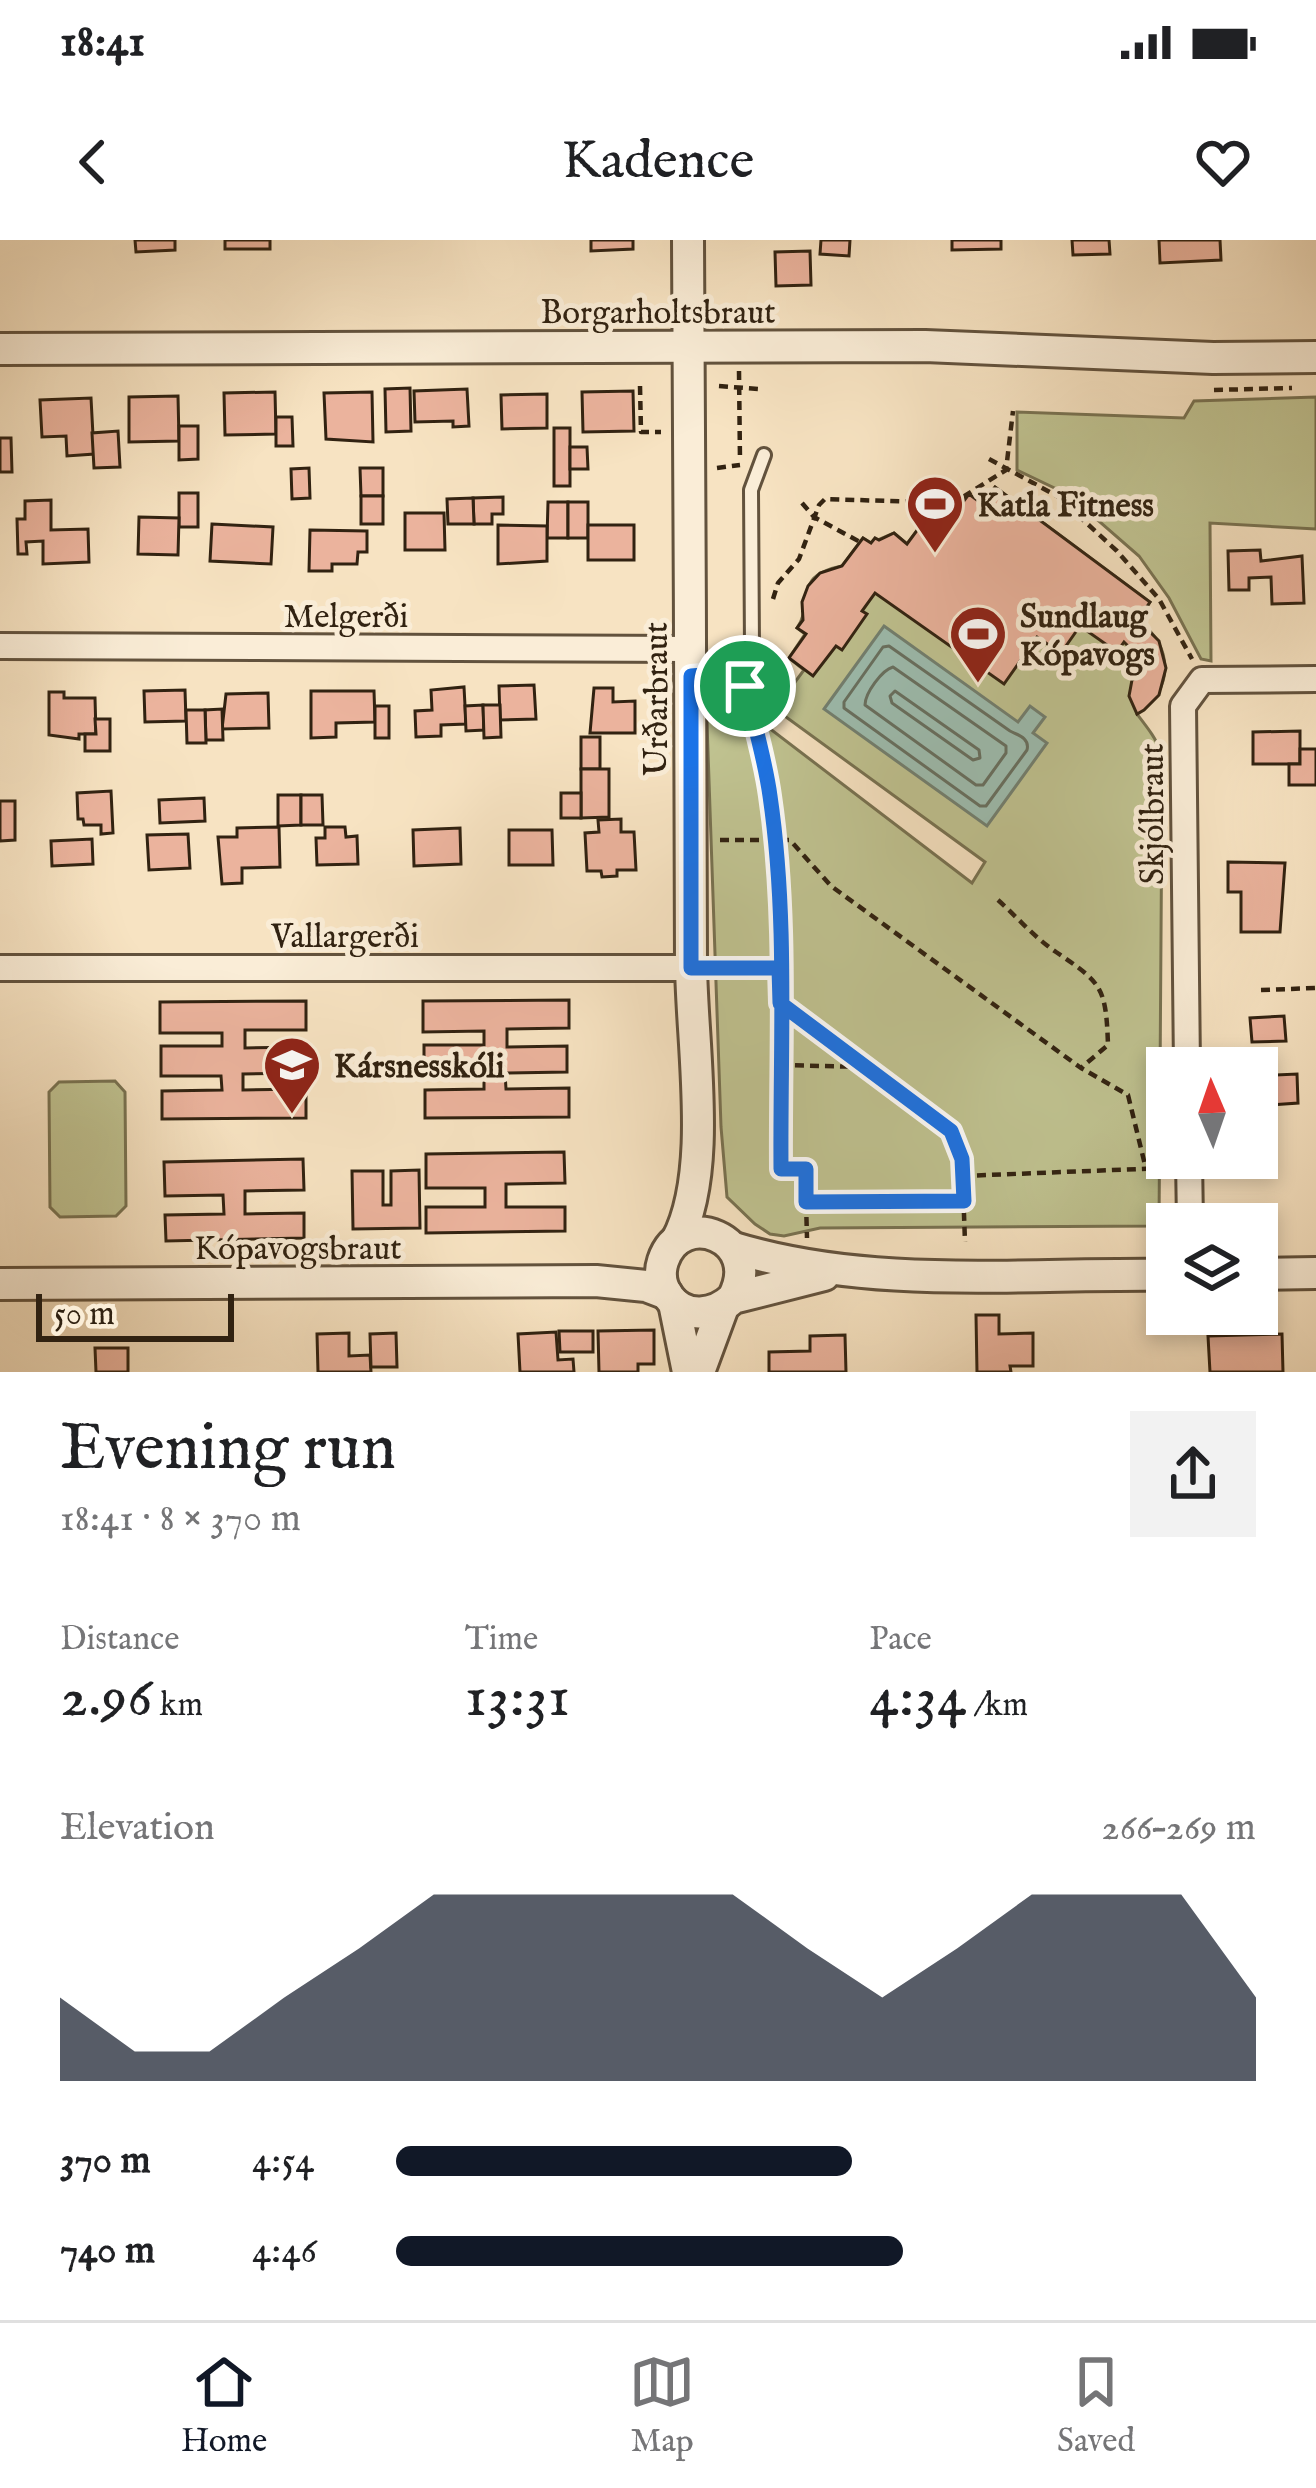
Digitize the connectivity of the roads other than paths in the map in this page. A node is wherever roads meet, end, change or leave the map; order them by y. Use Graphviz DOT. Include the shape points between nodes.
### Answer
graph roads {
  1 [pos="688,240"];
  2 [pos="689,346"];
  3 [pos="0,349"];
  4 [pos="1316,357"];
  5 [pos="764,455"];
  6 [pos="0,646"];
  7 [pos="691,663"];
  8 [pos="1316,679"];
  9 [pos="0,968"];
  10 [pos="691,968"];
  11 [pos="1187,1047"];
  12 [pos="697,1158"];
  13 [pos="730,1245"];
  14 [pos="670,1248"];
  15 [pos="836,1272"];
  16 [pos="1316,1273"];
  17 [pos="1278,1274"];
  18 [pos="1146,1275"];
  19 [pos="596,1281"];
  20 [pos="0,1284"];
  21 [pos="670,1299"];
  22 [pos="728,1303"];
  23 [pos="688,1372"];
  24 [pos="699,1372"];
  1 -- 2 [label="street, Urðarbraut"];
  2 -- 3 [label="street, Borgarholtsbraut"];
  2 -- 4 [label="street, Borgarholtsbraut"];
  2 -- 7 [label="street, Urðarbraut"];
  5 -- 7 [label="lane" via="752,490 748,662 740,672"];
  6 -- 7 [label="street, Melgerði"];
  7 -- 10 [label="street, Urðarbraut"];
  8 -- 11 [label="street, Skjólbraut" via="1202,680 1183,706"];
  9 -- 10 [label="street, Vallargerði"];
  10 -- 12 [label="street, Urðarbraut"];
  12 -- 13 [label="street, Urðarbraut"];
  12 -- 14 [label="street, Urðarbraut" via="690,1208"];
  13 -- 14 [label="street" via="702,1232"];
  13 -- 15 [label="street"];
  13 -- 22 [label="street" via="742,1273"];
  14 -- 19 [label="street, Kópavogsbraut" via="645,1267"];
  14 -- 21 [label="street" via="661,1269"];
  15 -- 18 [label="street"];
  15 -- 22 [label="street"];
  16 -- 17 [label="street"];
  19 -- 20 [label="street, Kópavogsbraut"];
  19 -- 21 [label="street, Kópavogsbraut" via="646,1286"];
  21 -- 22 [label="street" via="698,1313"];
  21 -- 23 [label="street"];
  22 -- 24 [label="street"];
}
